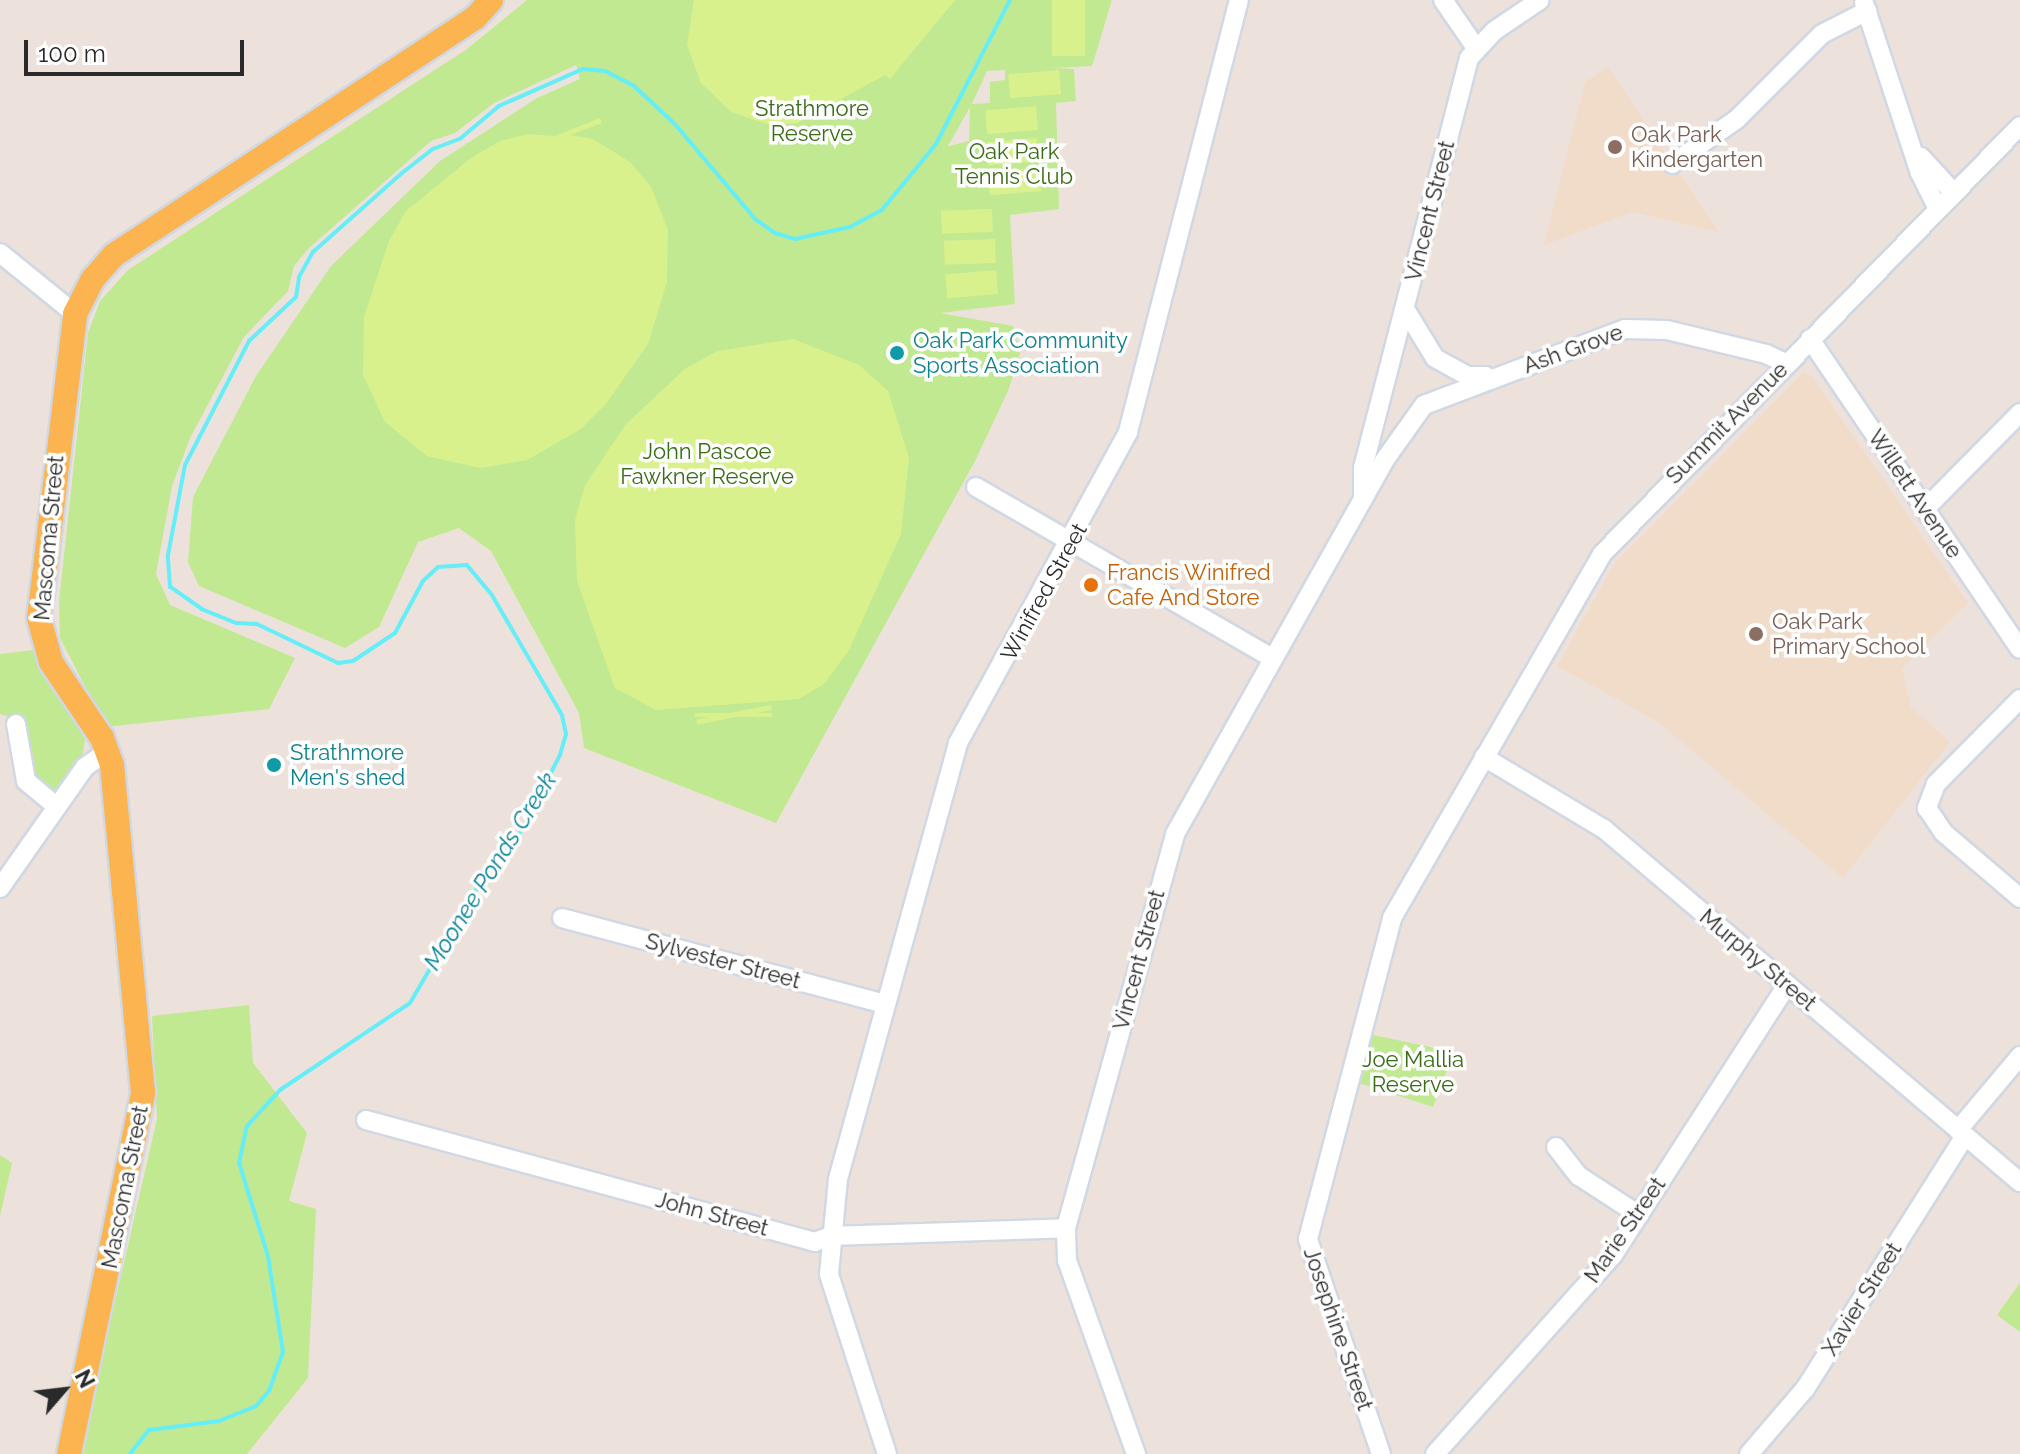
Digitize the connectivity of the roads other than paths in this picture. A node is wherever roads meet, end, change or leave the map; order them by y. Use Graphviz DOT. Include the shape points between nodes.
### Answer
graph roads {
  1 [pos="491,0"];
  2 [pos="1239,0"];
  3 [pos="1443,0"];
  4 [pos="1540,0"];
  5 [pos="1865,6"];
  6 [pos="1476,48"];
  7 [pos="2020,126"];
  8 [pos="1915,148"];
  9 [pos="1672,164"];
  10 [pos="1954,193"];
  11 [pos="1938,209"];
  12 [pos="0,253"];
  13 [pos="1405,309"];
  14 [pos="75,314"];
  15 [pos="1810,339"];
  16 [pos="1785,363"];
  17 [pos="1501,375"];
  18 [pos="2020,413"];
  19 [pos="1375,433"];
  20 [pos="1384,461"];
  21 [pos="976,487"];
  22 [pos="1363,498"];
  23 [pos="1925,509"];
  24 [pos="1072,542"];
  25 [pos="2020,649"];
  26 [pos="1275,654"];
  27 [pos="2020,699"];
  28 [pos="16,724"];
  29 [pos="108,751"];
  30 [pos="1484,757"];
  31 [pos="57,807"];
  32 [pos="0,888"];
  33 [pos="2020,898"];
  34 [pos="562,918"];
  35 [pos="1787,985"];
  36 [pos="885,1004"];
  37 [pos="2020,1056"];
  38 [pos="366,1120"];
  39 [pos="1961,1133"];
  40 [pos="1556,1147"];
  41 [pos="2020,1182"];
  42 [pos="1639,1215"];
  43 [pos="1066,1228"];
  44 [pos="823,1239"];
  45 [pos="69,1454"];
  46 [pos="887,1454"];
  47 [pos="1136,1454"];
  48 [pos="1381,1454"];
  49 [pos="1435,1454"];
  50 [pos="1749,1454"];
  1 -- 14 [label="main road, Mascoma Street" via="475,18 114,255 93,279"];
  2 -- 24 [label="street, Winifred Street" via="1128,432"];
  3 -- 6 [label="street"];
  4 -- 6 [label="street"];
  5 -- 8 [label="street"];
  5 -- 9 [label="street" via="1822,34 1737,119"];
  6 -- 13 [label="street, Vincent Street"];
  7 -- 10 [label="street, Summit Avenue"];
  8 -- 10 [label="street"];
  8 -- 11 [label="street" via="1920,173"];
  10 -- 11 [label="street, Summit Avenue"];
  11 -- 15 [label="street, Summit Avenue"];
  12 -- 14 [label="street"];
  13 -- 17 [label="street, Ash Grove" via="1435,358 1467,376"];
  13 -- 19 [label="street, Vincent Street"];
  14 -- 29 [label="main road, Mascoma Street" via="39,618 51,662"];
  15 -- 16 [label="street, Summit Avenue"];
  15 -- 23 [label="street, Willett Avenue"];
  16 -- 17 [label="street, Ash Grove" via="1766,354 1639,327"];
  16 -- 30 [label="street, Summit Avenue" via="1602,554"];
  17 -- 20 [label="street, Ash Grove" via="1424,405"];
  18 -- 23 [label="street"];
  19 -- 20 [label="street"];
  19 -- 22 [label="street, Vincent Street" via="1363,468"];
  20 -- 22 [label="street, Vincent Street"];
  21 -- 24 [label="street"];
  22 -- 26 [label="street, Vincent Street"];
  23 -- 25 [label="street, Willett Avenue"];
  24 -- 26 [label="street"];
  24 -- 36 [label="street, Winifred Street" via="958,743"];
  26 -- 43 [label="street, Vincent Street" via="1175,834"];
  27 -- 33 [label="street" via="1936,784 1927,808 1944,833"];
  28 -- 31 [label="street" via="26,781"];
  29 -- 31 [label="street" via="85,767"];
  29 -- 45 [label="main road, Mascoma Street" via="143,1093"];
  30 -- 35 [label="street, Murphy Street" via="1604,829"];
  30 -- 48 [label="street, Josephine Street" via="1388,928 1309,1221 1311,1257"];
  31 -- 32 [label="street"];
  34 -- 36 [label="street, Sylvester Street"];
  35 -- 39 [label="street, Murphy Street"];
  35 -- 42 [label="street, Marie Street"];
  36 -- 44 [label="street, Winifred Street"];
  37 -- 39 [label="street, Xavier Street"];
  38 -- 44 [label="street, John Street"];
  39 -- 41 [label="street, Murphy Street"];
  39 -- 50 [label="street, Xavier Street" via="1805,1389"];
  40 -- 42 [label="street" via="1579,1176"];
  42 -- 49 [label="street, Marie Street" via="1613,1255"];
  43 -- 44 [label="street, John Street"];
  43 -- 47 [label="street, Vincent Street" via="1067,1260"];
  44 -- 46 [label="street" via="819,1272"];
}
